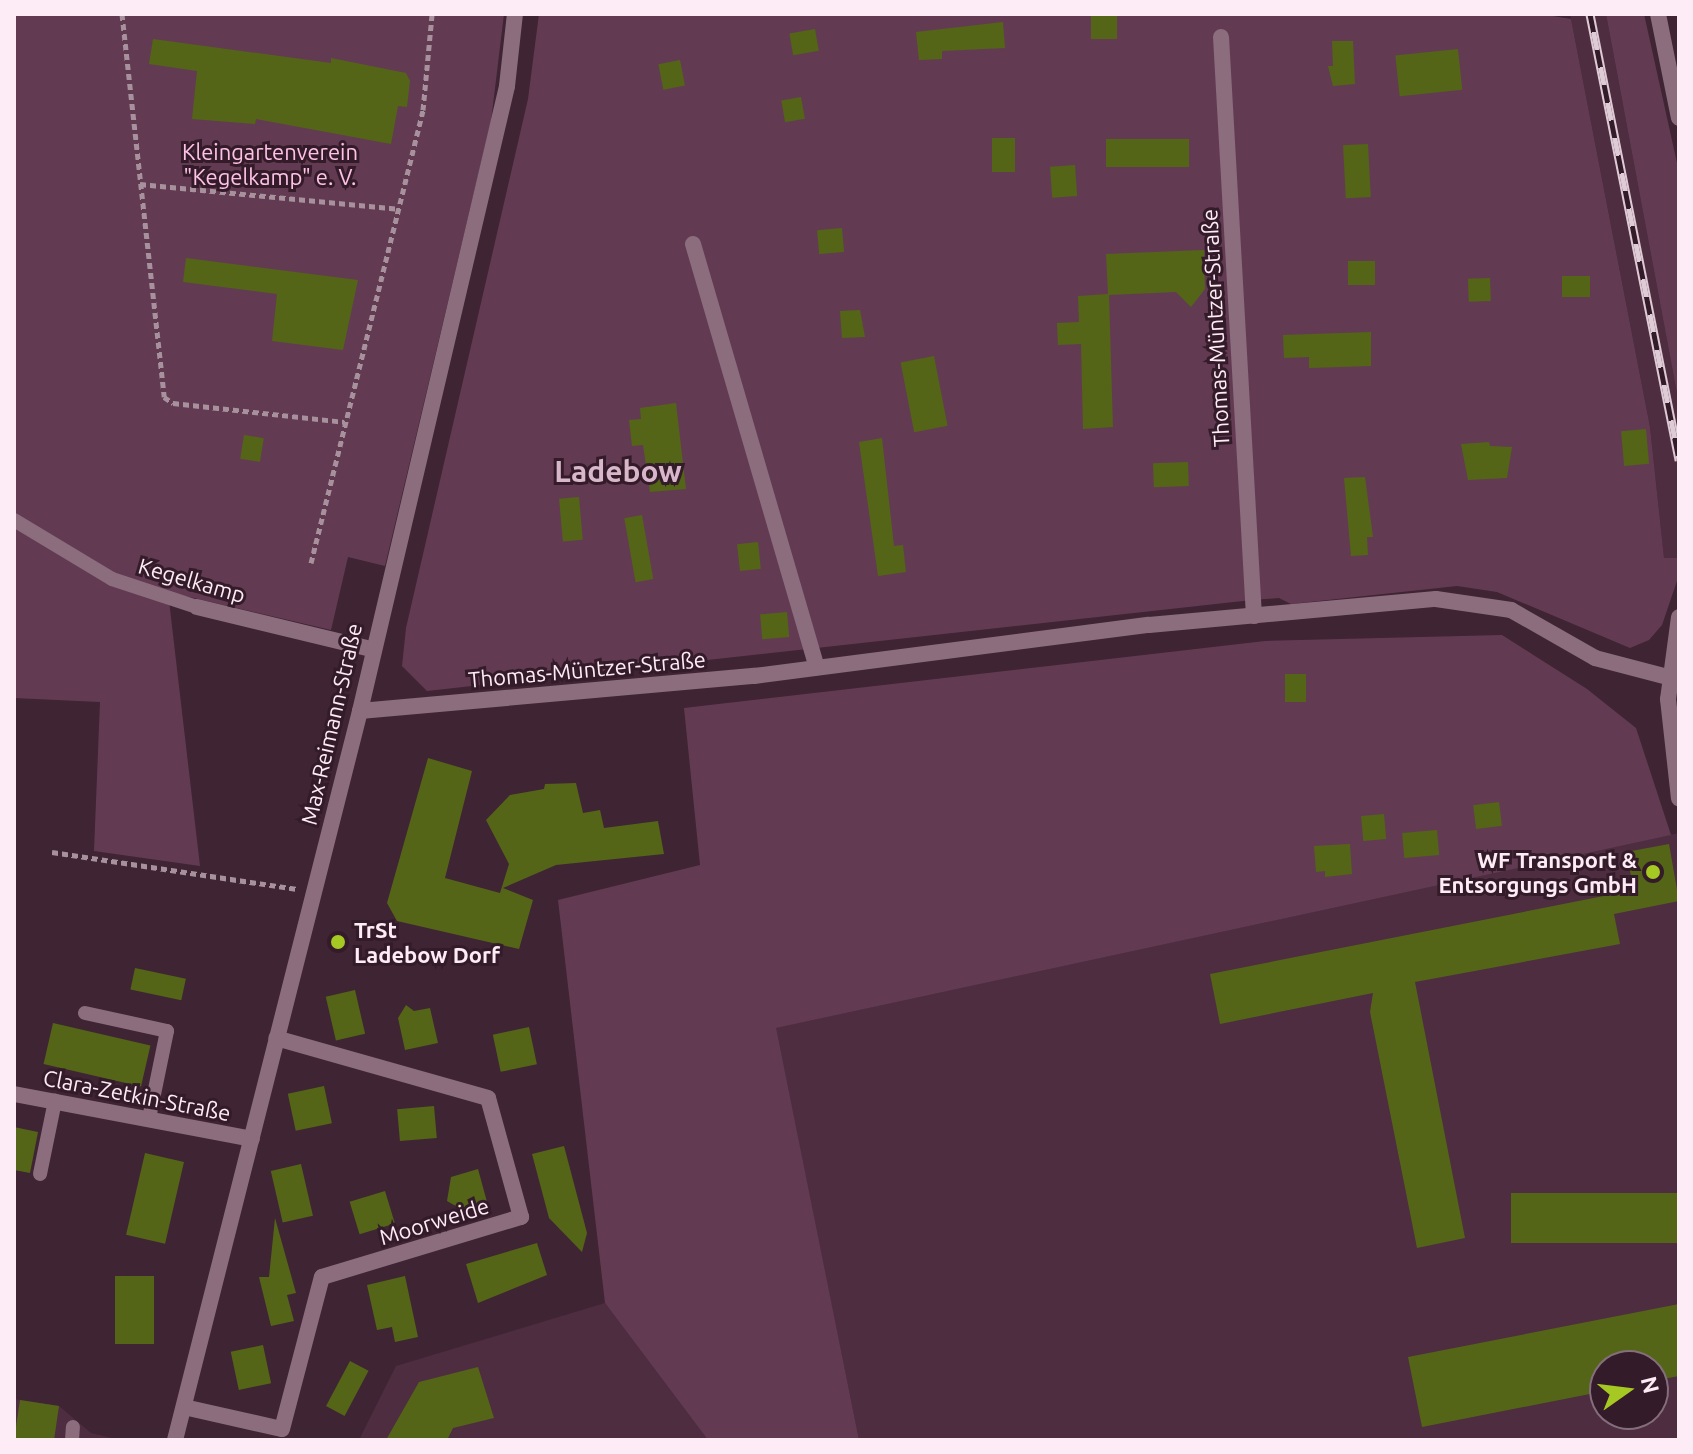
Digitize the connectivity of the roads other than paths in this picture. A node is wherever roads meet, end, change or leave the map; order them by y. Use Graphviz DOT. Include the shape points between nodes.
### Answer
graph roads {
  1 [pos="515,14"];
  2 [pos="1658,14"];
  3 [pos="1221,37"];
  4 [pos="1679,118"];
  5 [pos="693,244"];
  6 [pos="14,520"];
  7 [pos="197,607"];
  8 [pos="1254,616"];
  9 [pos="1679,617"];
  10 [pos="371,649"];
  11 [pos="817,667"];
  12 [pos="1674,679"];
  13 [pos="360,711"];
  14 [pos="1679,798"];
  15 [pos="85,1013"];
  16 [pos="276,1038"];
  17 [pos="14,1094"];
  18 [pos="55,1101"];
  19 [pos="149,1119"];
  20 [pos="252,1139"];
  21 [pos="40,1174"];
  22 [pos="184,1407"];
  23 [pos="175,1440"];
  1 -- 10 [label="street, Max-Reimann-Straße" via="507,86"];
  2 -- 4 [label="street"];
  3 -- 8 [label="street, Thomas-Müntzer-Straße"];
  5 -- 11 [label="street"];
  6 -- 7 [label="lane, Kegelkamp" via="112,579"];
  7 -- 10 [label="street, Kegelkamp"];
  8 -- 11 [label="street, Thomas-Müntzer-Straße"];
  8 -- 12 [label="street, Thomas-Müntzer-Straße" via="1436,599 1511,610 1595,658"];
  9 -- 12 [label="street"];
  10 -- 13 [label="street, Max-Reimann-Straße"];
  11 -- 13 [label="street, Thomas-Müntzer-Straße"];
  12 -- 14 [label="street" via="1670,755"];
  13 -- 16 [label="street, Max-Reimann-Straße"];
  15 -- 19 [label="lane" via="167,1031"];
  16 -- 20 [label="street, Max-Reimann-Straße"];
  16 -- 22 [label="street, Moorweide" via="488,1098 521,1217 322,1277 282,1429"];
  17 -- 18 [label="street, Clara-Zetkin-Straße"];
  18 -- 19 [label="street, Clara-Zetkin-Straße"];
  18 -- 21 [label="lane"];
  19 -- 20 [label="street, Clara-Zetkin-Straße"];
  20 -- 22 [label="street, Max-Reimann-Straße"];
  22 -- 23 [label="street, Max-Reimann-Straße"];
}
